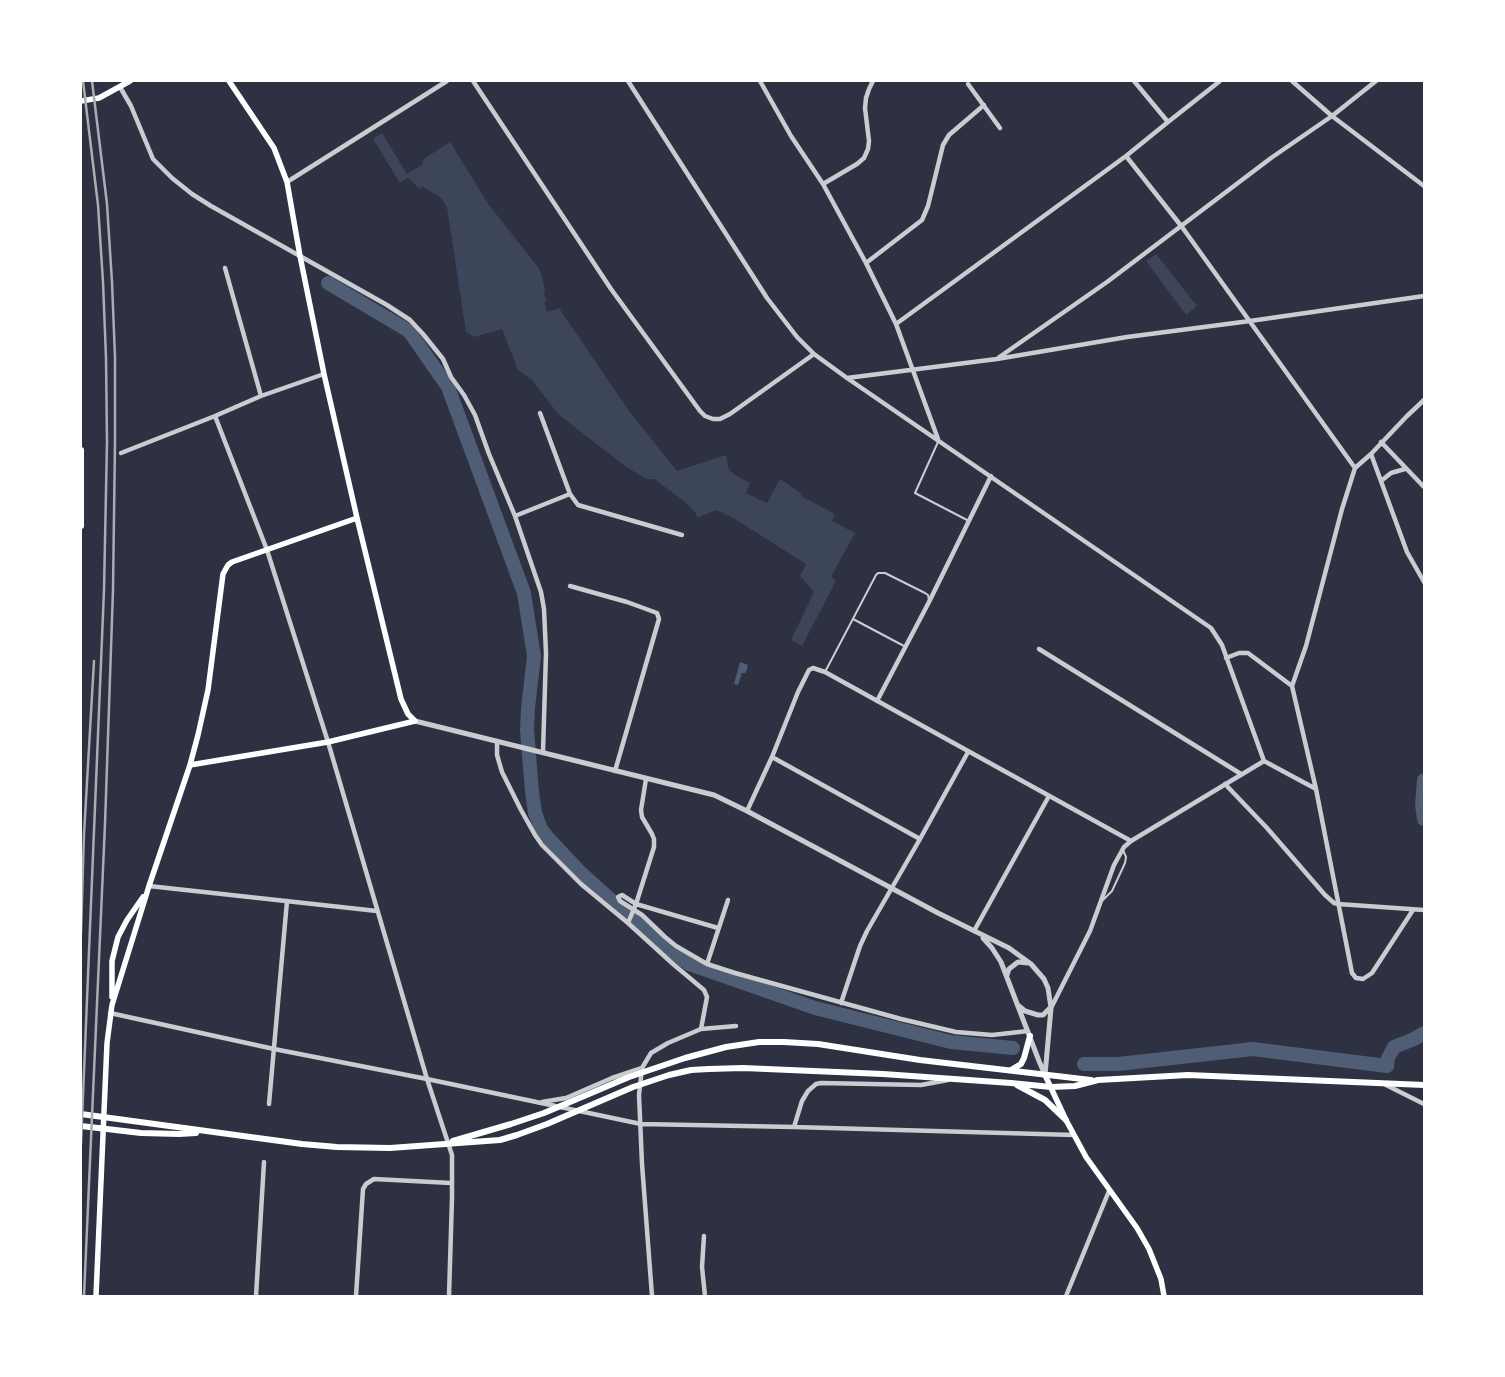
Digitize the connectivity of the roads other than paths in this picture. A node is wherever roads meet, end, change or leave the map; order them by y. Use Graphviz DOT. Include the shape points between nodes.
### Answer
graph roads {
  1 [pos="130,81"];
  2 [pos="229,81"];
  3 [pos="447,81"];
  4 [pos="472,81"];
  5 [pos="628,81"];
  6 [pos="760,81"];
  7 [pos="873,81"];
  8 [pos="1134,81"];
  9 [pos="1220,81"];
  10 [pos="1292,81"];
  11 [pos="1376,81"];
  12 [pos="968,84"];
  13 [pos="120,87"];
  14 [pos="81,101"];
  15 [pos="984,105"];
  16 [pos="1332,116"];
  17 [pos="1168,122"];
  18 [pos="1000,128"];
  19 [pos="1126,156"];
  20 [pos="287,182"];
  21 [pos="822,184"];
  22 [pos="1424,186"];
  23 [pos="1182,227"];
  24 [pos="300,256"];
  25 [pos="866,263"];
  26 [pos="225,268"];
  27 [pos="1424,296"];
  28 [pos="1250,321"];
  29 [pos="896,324"];
  30 [pos="814,354"];
  31 [pos="997,359"];
  32 [pos="913,370"];
  33 [pos="324,374"];
  34 [pos="847,378"];
  35 [pos="261,396"];
  36 [pos="1424,400"];
  37 [pos="540,413"];
  38 [pos="214,416"];
  39 [pos="939,440"];
  40 [pos="1381,442"];
  41 [pos="81,450"];
  42 [pos="121,453"];
  43 [pos="1371,454"];
  44 [pos="1355,468"];
  45 [pos="1405,469"];
  46 [pos="82,475"];
  47 [pos="991,476"];
  48 [pos="1381,481"];
  49 [pos="1424,488"];
  50 [pos="570,494"];
  51 [pos="515,516"];
  52 [pos="356,518"];
  53 [pos="81,520"];
  54 [pos="970,521"];
  55 [pos="81,526"];
  56 [pos="682,536"];
  57 [pos="267,550"];
  58 [pos="1424,582"];
  59 [pos="570,586"];
  60 [pos="929,602"];
  61 [pos="853,619"];
  62 [pos="906,647"];
  63 [pos="1038,648"];
  64 [pos="1226,658"];
  65 [pos="825,672"];
  66 [pos="1292,686"];
  67 [pos="877,701"];
  68 [pos="415,721"];
  69 [pos="497,741"];
  70 [pos="328,742"];
  71 [pos="543,752"];
  72 [pos="968,752"];
  73 [pos="772,757"];
  74 [pos="1264,761"];
  75 [pos="190,765"];
  76 [pos="615,772"];
  77 [pos="1241,774"];
  78 [pos="646,779"];
  79 [pos="1225,784"];
  80 [pos="1316,789"];
  81 [pos="1050,796"];
  82 [pos="747,811"];
  83 [pos="920,839"];
  84 [pos="1131,841"];
  85 [pos="1123,850"];
  86 [pos="892,888"];
  87 [pos="148,889"];
  88 [pos="618,897"];
  89 [pos="728,900"];
  90 [pos="287,902"];
  91 [pos="1100,903"];
  92 [pos="1338,904"];
  93 [pos="634,908"];
  94 [pos="1413,910"];
  95 [pos="1424,910"];
  96 [pos="377,911"];
  97 [pos="628,921"];
  98 [pos="718,928"];
  99 [pos="974,931"];
  100 [pos="981,936"];
  101 [pos="707,964"];
  102 [pos="1031,964"];
  103 [pos="1007,975"];
  104 [pos="841,1003"];
  105 [pos="112,1005"];
  106 [pos="1018,1005"];
  107 [pos="1051,1008"];
  108 [pos="110,1013"];
  109 [pos="736,1026"];
  110 [pos="701,1029"];
  111 [pos="1029,1033"];
  112 [pos="274,1049"];
  113 [pos="642,1068"];
  114 [pos="1010,1070"];
  115 [pos="1046,1075"];
  116 [pos="955,1078"];
  117 [pos="427,1079"];
  118 [pos="1098,1080"];
  119 [pos="1011,1083"];
  120 [pos="1385,1083"];
  121 [pos="1424,1085"];
  122 [pos="1051,1087"];
  123 [pos="538,1102"];
  124 [pos="269,1104"];
  125 [pos="1424,1104"];
  126 [pos="81,1114"];
  127 [pos="1066,1120"];
  128 [pos="641,1124"];
  129 [pos="81,1126"];
  130 [pos="794,1127"];
  131 [pos="210,1132"];
  132 [pos="1074,1135"];
  133 [pos="444,1143"];
  134 [pos="264,1162"];
  135 [pos="451,1183"];
  136 [pos="1109,1191"];
  137 [pos="704,1236"];
  138 [pos="1165,1294"];
  139 [pos="96,1296"];
  140 [pos="256,1296"];
  141 [pos="356,1296"];
  142 [pos="449,1296"];
  143 [pos="652,1296"];
  144 [pos="704,1296"];
  145 [pos="1066,1296"];
  1 -- 13 [label="main road"];
  2 -- 20 [label="main road" via="274,148"];
  3 -- 20 [label="street"];
  4 -- 30 [label="street" via="611,289 705,416 713,419 730,414"];
  5 -- 30 [label="street" via="767,298"];
  6 -- 21 [label="street"];
  7 -- 21 [label="street" via="866,98 869,140 864,158"];
  8 -- 17 [label="street"];
  9 -- 17 [label="street"];
  10 -- 16 [label="street"];
  11 -- 16 [label="street"];
  12 -- 15 [label="street"];
  13 -- 14 [label="main road" via="99,98"];
  13 -- 24 [label="street" via="153,159 172,178 205,202"];
  15 -- 18 [label="street"];
  15 -- 25 [label="street" via="946,139 922,220"];
  16 -- 22 [label="street"];
  16 -- 23 [label="street" via="1271,158"];
  17 -- 19 [label="street"];
  19 -- 23 [label="street"];
  19 -- 29 [label="street"];
  20 -- 24 [label="main road"];
  21 -- 25 [label="street"];
  23 -- 28 [label="street"];
  23 -- 31 [label="street"];
  24 -- 33 [label="main road"];
  24 -- 51 [label="street" via="387,305 410,320 423,334 443,359 475,414"];
  25 -- 29 [label="street"];
  26 -- 35 [label="street"];
  27 -- 28 [label="street"];
  28 -- 31 [label="street"];
  28 -- 44 [label="street"];
  29 -- 32 [label="street"];
  30 -- 34 [label="street"];
  31 -- 32 [label="street"];
  32 -- 34 [label="street"];
  32 -- 39 [label="street"];
  33 -- 35 [label="street"];
  33 -- 52 [label="main road"];
  34 -- 39 [label="street"];
  35 -- 38 [label="street"];
  36 -- 40 [label="street"];
  37 -- 50 [label="street"];
  38 -- 42 [label="street"];
  38 -- 57 [label="street"];
  39 -- 47 [label="street"];
  39 -- 54 [label="lane" via="915,493"];
  40 -- 43 [label="street"];
  40 -- 45 [label="street"];
  41 -- 46 [label="main road"];
  43 -- 44 [label="street"];
  43 -- 48 [label="street"];
  44 -- 66 [label="street"];
  45 -- 48 [label="street" via="1391,473"];
  45 -- 49 [label="street"];
  46 -- 53 [label="main road"];
  47 -- 54 [label="street"];
  47 -- 64 [label="street" via="1211,628"];
  48 -- 58 [label="street" via="1407,552"];
  50 -- 51 [label="street"];
  50 -- 56 [label="street" via="581,507"];
  51 -- 71 [label="street" via="536,573 544,609"];
  52 -- 57 [label="main road"];
  52 -- 68 [label="main road" via="401,699"];
  53 -- 55 [label="main road"];
  54 -- 60 [label="street"];
  57 -- 70 [label="street"];
  57 -- 75 [label="main road" via="232,562 223,574 208,690"];
  59 -- 76 [label="street" via="657,613 659,619"];
  60 -- 61 [label="lane" via="925,593 885,573 878,573"];
  60 -- 62 [label="street"];
  61 -- 62 [label="lane"];
  61 -- 65 [label="lane"];
  62 -- 67 [label="street"];
  63 -- 77 [label="street"];
  64 -- 66 [label="street" via="1248,654"];
  64 -- 74 [label="street"];
  65 -- 67 [label="street"];
  65 -- 73 [label="street" via="816,668 809,670"];
  66 -- 80 [label="street"];
  67 -- 72 [label="street"];
  68 -- 69 [label="street"];
  68 -- 70 [label="main road"];
  69 -- 71 [label="street"];
  69 -- 97 [label="street" via="500,766 535,835 580,884"];
  70 -- 75 [label="main road"];
  70 -- 96 [label="street"];
  71 -- 76 [label="street"];
  72 -- 81 [label="street"];
  72 -- 83 [label="street"];
  73 -- 82 [label="street"];
  73 -- 83 [label="street"];
  74 -- 77 [label="street"];
  74 -- 80 [label="street"];
  75 -- 87 [label="main road"];
  76 -- 78 [label="street"];
  77 -- 79 [label="street"];
  78 -- 82 [label="street" via="714,796"];
  78 -- 93 [label="street" via="641,810 654,839 654,847"];
  79 -- 84 [label="street"];
  79 -- 92 [label="street" via="1325,895"];
  80 -- 92 [label="street"];
  81 -- 84 [label="street"];
  81 -- 99 [label="street"];
  82 -- 86 [label="street"];
  83 -- 86 [label="street"];
  84 -- 85 [label="street"];
  85 -- 91 [label="street"];
  85 -- 91 [label="lane" via="1125,863 1112,891"];
  86 -- 99 [label="street"];
  86 -- 104 [label="street" via="867,930"];
  87 -- 90 [label="street"];
  87 -- 105 [label="main road"];
  87 -- 105 [label="main road" via="118,937 112,961"];
  88 -- 93 [label="street" via="622,895"];
  89 -- 98 [label="street"];
  90 -- 96 [label="street"];
  90 -- 112 [label="street"];
  91 -- 107 [label="street"];
  92 -- 94 [label="street"];
  92 -- 94 [label="street" via="1352,973 1359,979 1372,973"];
  93 -- 97 [label="street"];
  93 -- 98 [label="street"];
  93 -- 101 [label="street" via="676,946"];
  94 -- 95 [label="street"];
  96 -- 117 [label="street"];
  97 -- 110 [label="street" via="704,990 707,997"];
  98 -- 101 [label="street"];
  99 -- 100 [label="street"];
  100 -- 102 [label="street" via="1009,948"];
  100 -- 103 [label="street"];
  101 -- 104 [label="street"];
  102 -- 103 [label="street" via="1018,962"];
  102 -- 107 [label="street" via="1044,979"];
  103 -- 106 [label="street"];
  104 -- 111 [label="street" via="956,1032 992,1035"];
  105 -- 108 [label="main road"];
  106 -- 107 [label="street" via="1038,1015"];
  106 -- 111 [label="street"];
  107 -- 115 [label="street"];
  108 -- 112 [label="street"];
  108 -- 139 [label="main road"];
  109 -- 110 [label="street"];
  110 -- 113 [label="street" via="660,1046 651,1053"];
  111 -- 114 [label="main road" via="1024,1058"];
  111 -- 115 [label="street"];
  112 -- 117 [label="street"];
  112 -- 124 [label="street"];
  113 -- 123 [label="street" via="566,1098"];
  113 -- 128 [label="street"];
  114 -- 115 [label="main road"];
  114 -- 133 [label="main road" via="798,1042 742,1044 685,1058 629,1077 544,1113"];
  115 -- 118 [label="main road"];
  115 -- 122 [label="main road"];
  116 -- 119 [label="main road"];
  116 -- 130 [label="street" via="921,1085 816,1084 802,1101"];
  116 -- 133 [label="main road" via="691,1070 632,1087 518,1135 484,1142"];
  117 -- 123 [label="street"];
  117 -- 135 [label="street" via="452,1155"];
  118 -- 120 [label="main road" via="1196,1075"];
  118 -- 122 [label="main road" via="1075,1086"];
  119 -- 122 [label="main road"];
  119 -- 127 [label="main road" via="1045,1100"];
  120 -- 121 [label="main road"];
  120 -- 125 [label="street"];
  122 -- 127 [label="main road"];
  123 -- 128 [label="street"];
  126 -- 131 [label="main road"];
  127 -- 132 [label="main road"];
  128 -- 130 [label="street"];
  128 -- 143 [label="street"];
  129 -- 131 [label="main road" via="141,1133"];
  130 -- 132 [label="street"];
  131 -- 133 [label="main road" via="364,1148"];
  132 -- 136 [label="main road"];
  134 -- 140 [label="street"];
  135 -- 141 [label="street" via="374,1178 366,1184 363,1189"];
  135 -- 142 [label="street"];
  136 -- 138 [label="main road" via="1143,1239"];
  136 -- 145 [label="street"];
  137 -- 144 [label="street"];
}
